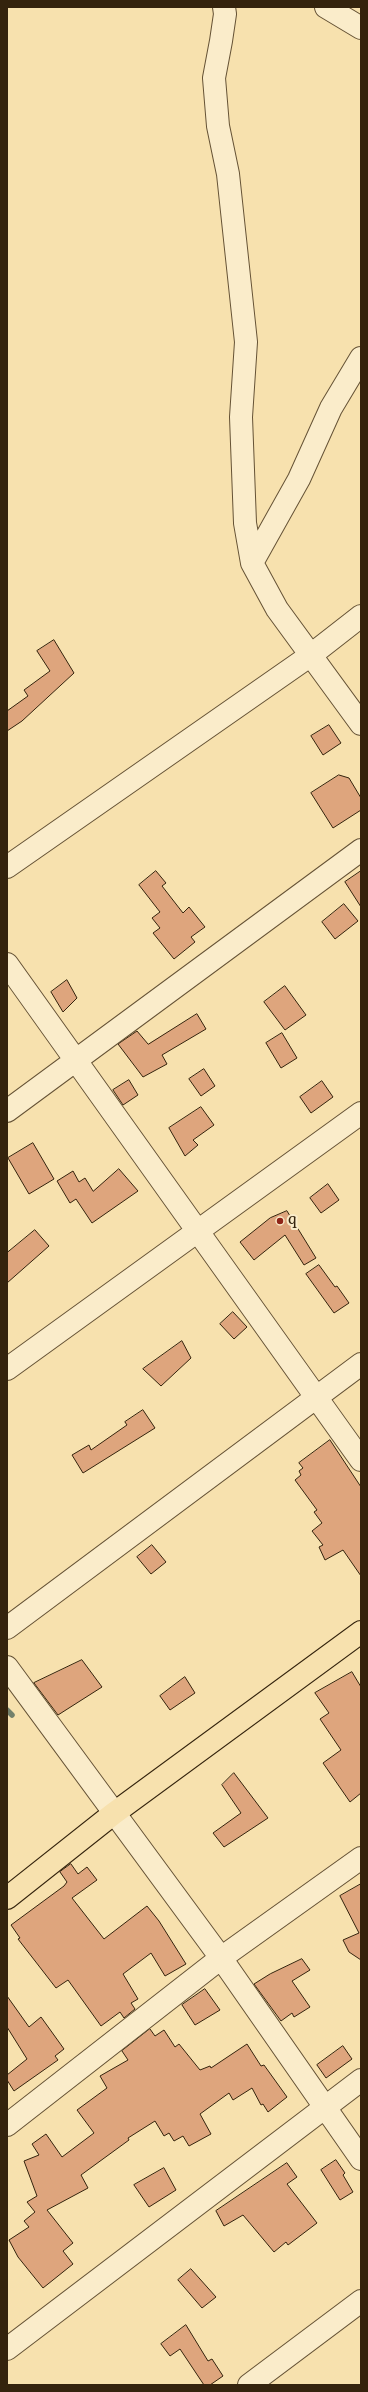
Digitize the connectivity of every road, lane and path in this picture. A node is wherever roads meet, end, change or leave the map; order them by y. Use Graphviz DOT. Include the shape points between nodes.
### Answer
graph roads {
  1 [pos="224,7"];
  2 [pos="326,7"];
  3 [pos="355,19"];
  4 [pos="361,358"];
  5 [pos="252,563"];
  6 [pos="361,616"];
  7 [pos="311,655"];
  8 [pos="361,724"];
  9 [pos="361,850"];
  10 [pos="7,867"];
  11 [pos="7,964"];
  12 [pos="76,1060"];
  13 [pos="7,1111"];
  14 [pos="361,1113"];
  15 [pos="198,1231"];
  16 [pos="361,1364"];
  17 [pos="7,1369"];
  18 [pos="316,1397"];
  19 [pos="361,1460"];
  20 [pos="7,1628"];
  21 [pos="361,1632"];
  22 [pos="7,1667"];
  23 [pos="113,1814"];
  24 [pos="361,1858"];
  25 [pos="7,1898"];
  26 [pos="221,1958"];
  27 [pos="361,2080"];
  28 [pos="324,2107"];
  29 [pos="7,2125"];
  30 [pos="361,2159"];
  31 [pos="361,2301"];
  32 [pos="7,2349"];
  33 [pos="249,2385"];
  1 -- 5 [label="street" via="214,78 218,126 228,174 246,342 241,417 245,523"];
  2 -- 3 [label="street"];
  4 -- 5 [label="street" via="332,408 299,478"];
  5 -- 7 [label="street" via="277,609"];
  6 -- 7 [label="street"];
  7 -- 8 [label="street"];
  7 -- 10 [label="street"];
  9 -- 12 [label="street"];
  11 -- 12 [label="street"];
  12 -- 13 [label="street"];
  12 -- 15 [label="street"];
  14 -- 15 [label="street"];
  15 -- 17 [label="street"];
  15 -- 18 [label="street"];
  16 -- 18 [label="street"];
  18 -- 19 [label="street"];
  18 -- 20 [label="street"];
  21 -- 23 [label="main road"];
  22 -- 23 [label="street"];
  23 -- 25 [label="main road"];
  23 -- 26 [label="street"];
  24 -- 26 [label="street"];
  26 -- 28 [label="street"];
  26 -- 29 [label="street"];
  27 -- 28 [label="street"];
  28 -- 30 [label="street"];
  28 -- 32 [label="street"];
  31 -- 33 [label="street"];
}
